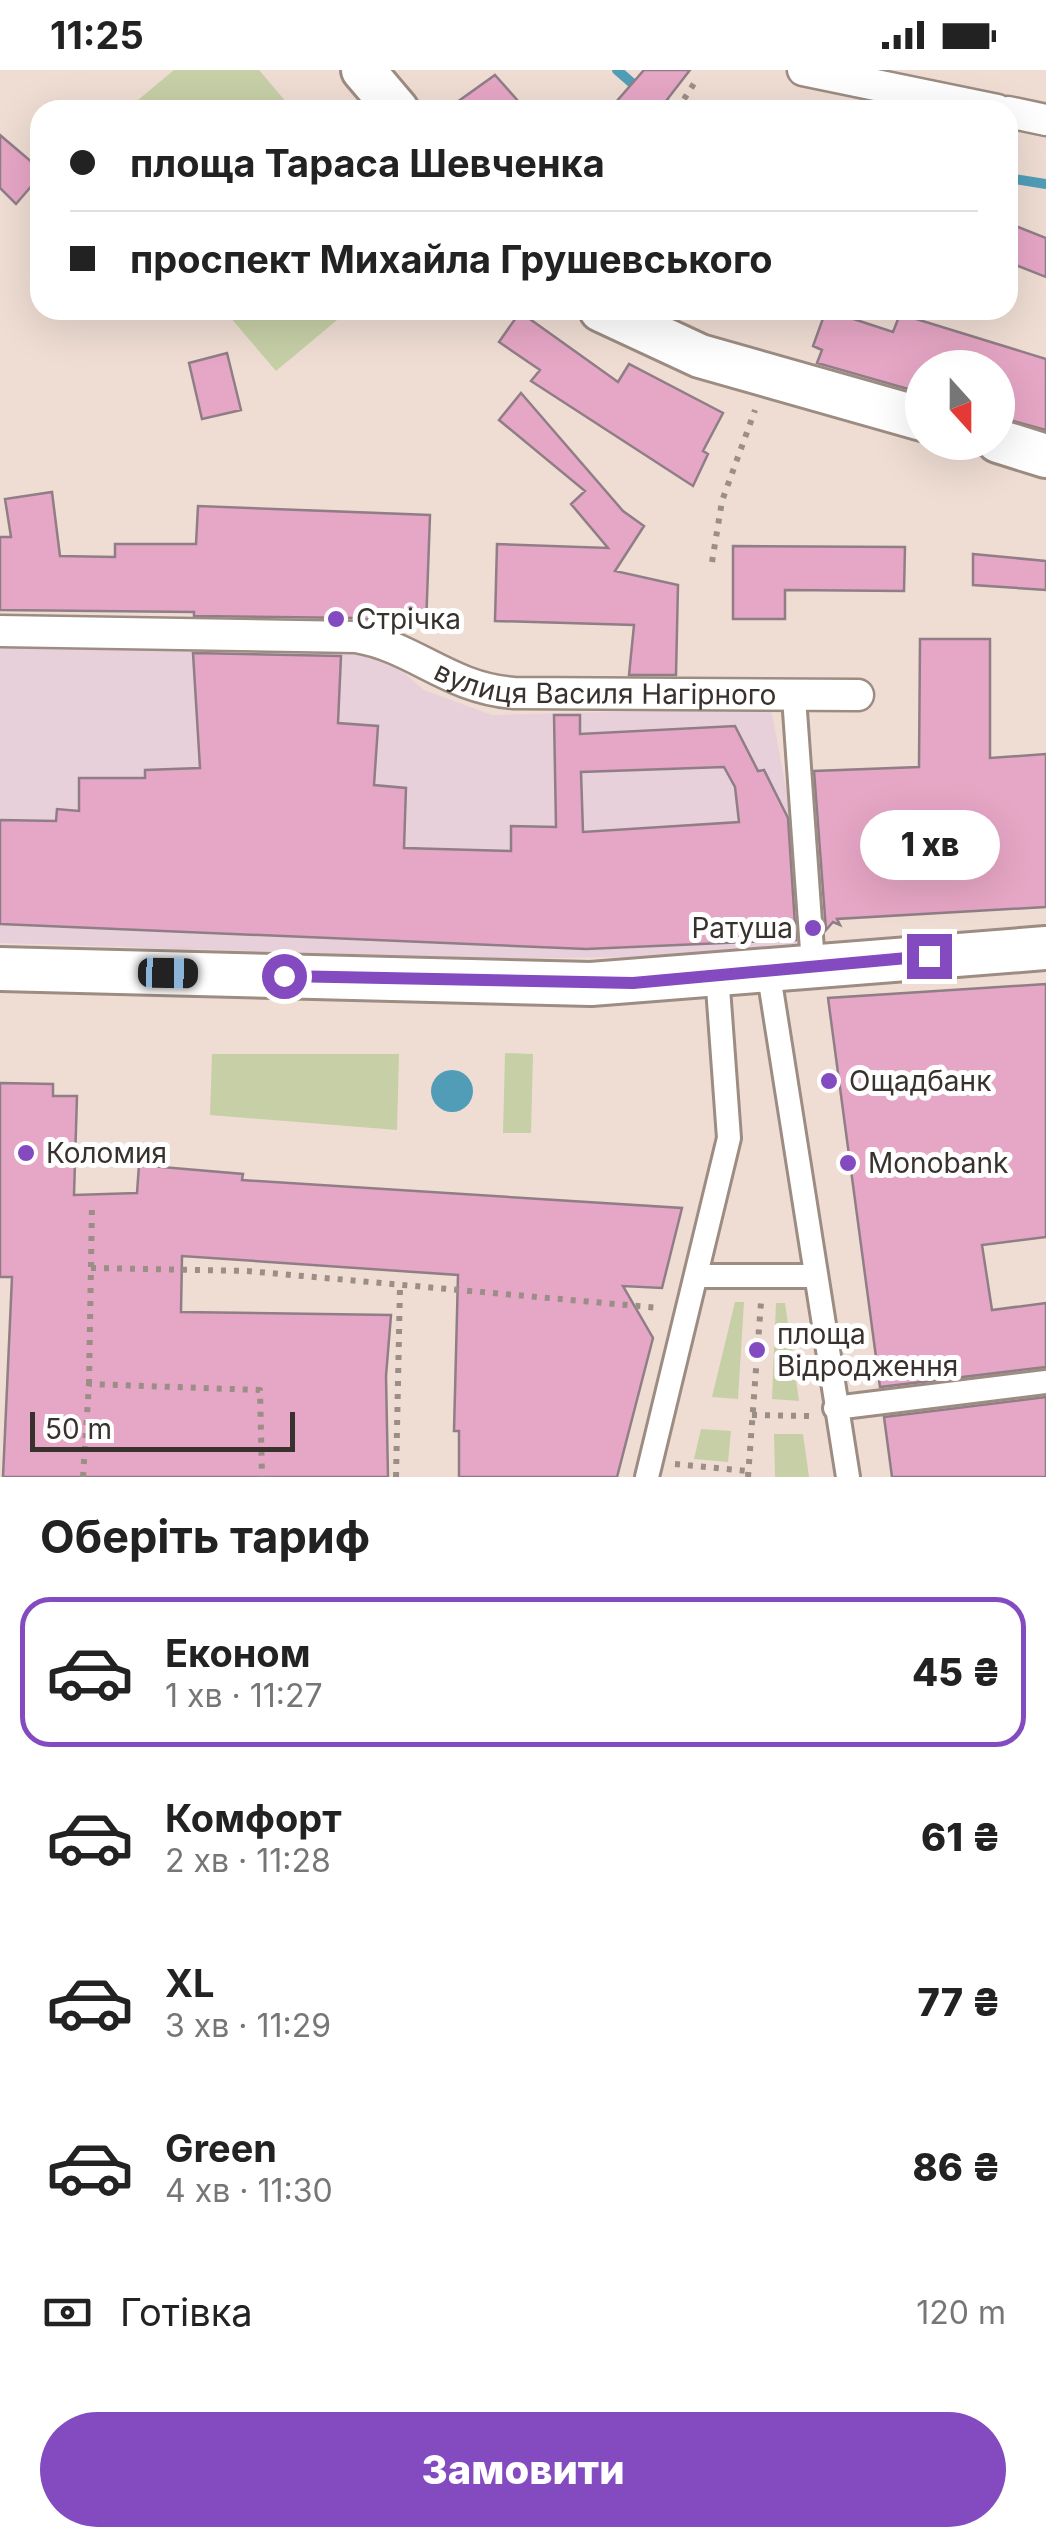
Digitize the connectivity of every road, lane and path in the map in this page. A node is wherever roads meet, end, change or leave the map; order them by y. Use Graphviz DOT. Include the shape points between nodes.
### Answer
graph roads {
  1 [pos="362,70"];
  2 [pos="803,70"];
  3 [pos="694,82"];
  4 [pos="388,100"];
  5 [pos="683,100"];
  6 [pos="948,100"];
  7 [pos="1018,114"];
  8 [pos="1046,120"];
  9 [pos="622,320"];
  10 [pos="756,408"];
  11 [pos="905,415"];
  12 [pos="1015,446"];
  13 [pos="1046,456"];
  14 [pos="712,562"];
  15 [pos="0,631"];
  16 [pos="858,695"];
  17 [pos="794,697"];
  18 [pos="1046,948"];
  19 [pos="813,964"];
  20 [pos="768,968"];
  21 [pos="0,969"];
  22 [pos="718,974"];
  23 [pos="92,1203"];
  24 [pos="91,1268"];
  25 [pos="699,1276"];
  26 [pos="763,1276"];
  27 [pos="813,1276"];
  28 [pos="400,1287"];
  29 [pos="691,1310"];
  30 [pos="1046,1382"];
  31 [pos="89,1384"];
  32 [pos="836,1412"];
  33 [pos="752,1415"];
  34 [pos="649,1470"];
  35 [pos="748,1474"];
  36 [pos="83,1477"];
  37 [pos="262,1477"];
  38 [pos="396,1477"];
  39 [pos="848,1477"];
  1 -- 4 [label="main road"];
  2 -- 6 [label="street"];
  3 -- 5 [label="path"];
  7 -- 8 [label="street"];
  9 -- 11 [label="main road" via="700,356"];
  10 -- 14 [label="path" via="722,501"];
  12 -- 13 [label="main road"];
  15 -- 17 [label="street, вулиця Василя Нагірного" via="356,637 386,644 483,690"];
  16 -- 17 [label="street, вулиця Василя Нагірного"];
  17 -- 19 [label="street"];
  18 -- 19 [label="main road"];
  19 -- 20 [label="main road"];
  20 -- 22 [label="main road"];
  20 -- 27 [label="street"];
  21 -- 22 [label="main road" via="591,984"];
  22 -- 25 [label="street" via="729,1138"];
  23 -- 24 [label="path"];
  24 -- 28 [label="path" via="247,1271"];
  24 -- 31 [label="path"];
  25 -- 26 [label="street"];
  25 -- 29 [label="street"];
  26 -- 27 [label="street"];
  26 -- 33 [label="path"];
  27 -- 32 [label="street"];
  28 -- 29 [label="path"];
  28 -- 38 [label="path"];
  29 -- 34 [label="street"];
  30 -- 32 [label="street"];
  31 -- 36 [label="path"];
  31 -- 37 [label="path" via="260,1390"];
  32 -- 33 [label="path"];
  32 -- 39 [label="street"];
  33 -- 35 [label="path"];
  34 -- 35 [label="path"];
}
